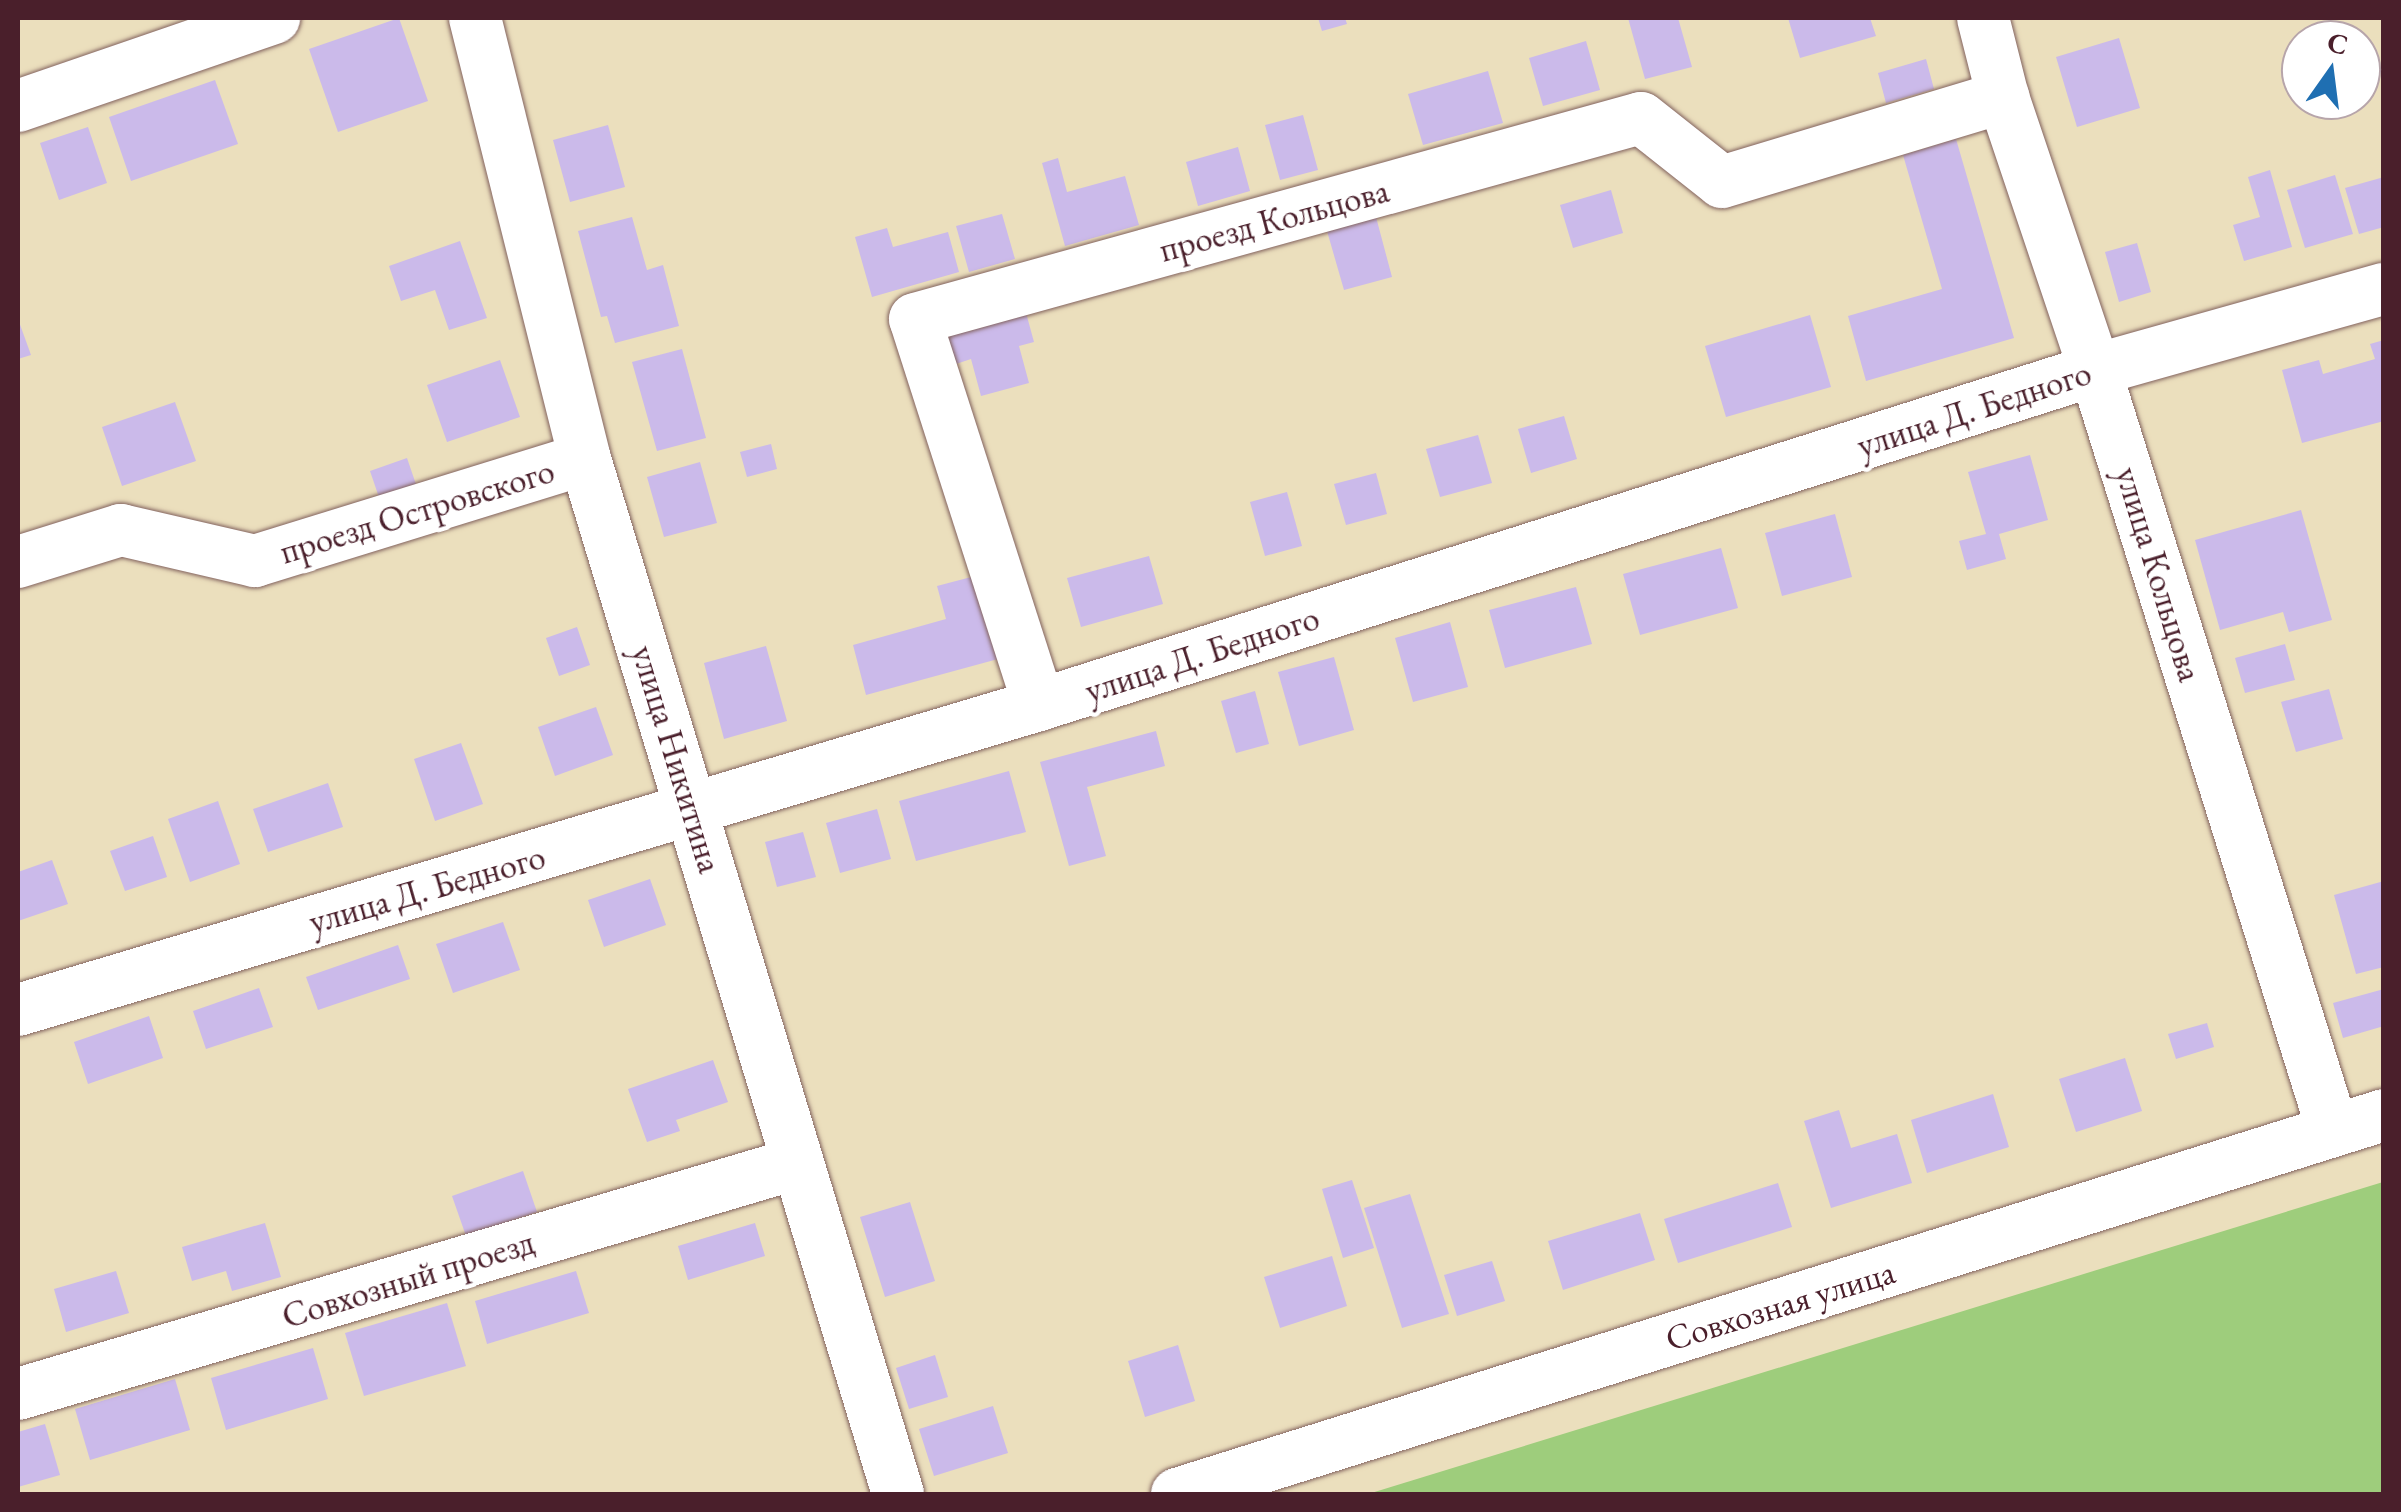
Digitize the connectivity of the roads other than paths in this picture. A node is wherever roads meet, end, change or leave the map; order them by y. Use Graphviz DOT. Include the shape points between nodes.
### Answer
graph roads {
  1 [pos="274,18"];
  2 [pos="475,18"];
  3 [pos="1983,18"];
  4 [pos="2003,97"];
  5 [pos="18,106"];
  6 [pos="2384,289"];
  7 [pos="2095,370"];
  8 [pos="585,459"];
  9 [pos="18,562"];
  10 [pos="1039,705"];
  11 [pos="694,810"];
  12 [pos="18,1010"];
  13 [pos="2384,1115"];
  14 [pos="2333,1131"];
  15 [pos="798,1163"];
  16 [pos="18,1394"];
  17 [pos="898,1494"];
  18 [pos="1177,1494"];
  1 -- 5 [label="street"];
  2 -- 8 [label="street, улица Никитина"];
  3 -- 4 [label="street, улица Кольцова"];
  4 -- 7 [label="street, улица Кольцова"];
  4 -- 10 [label="street, проезд Кольцова" via="1722,182 1641,118 915,319"];
  6 -- 7 [label="street, улица Д. Бедного"];
  7 -- 10 [label="street, улица Д. Бедного"];
  7 -- 14 [label="street, улица Кольцова"];
  8 -- 9 [label="street, проезд Островского" via="255,560 121,530"];
  8 -- 11 [label="street, улица Никитина"];
  10 -- 11 [label="street, улица Д. Бедного"];
  11 -- 12 [label="street, улица Д. Бедного"];
  11 -- 15 [label="street, улица Никитина"];
  13 -- 14 [label="street, Совхозная улица"];
  14 -- 18 [label="street, Совхозная улица"];
  15 -- 16 [label="street, Совхозный проезд"];
  15 -- 17 [label="street, улица Никитина"];
}
